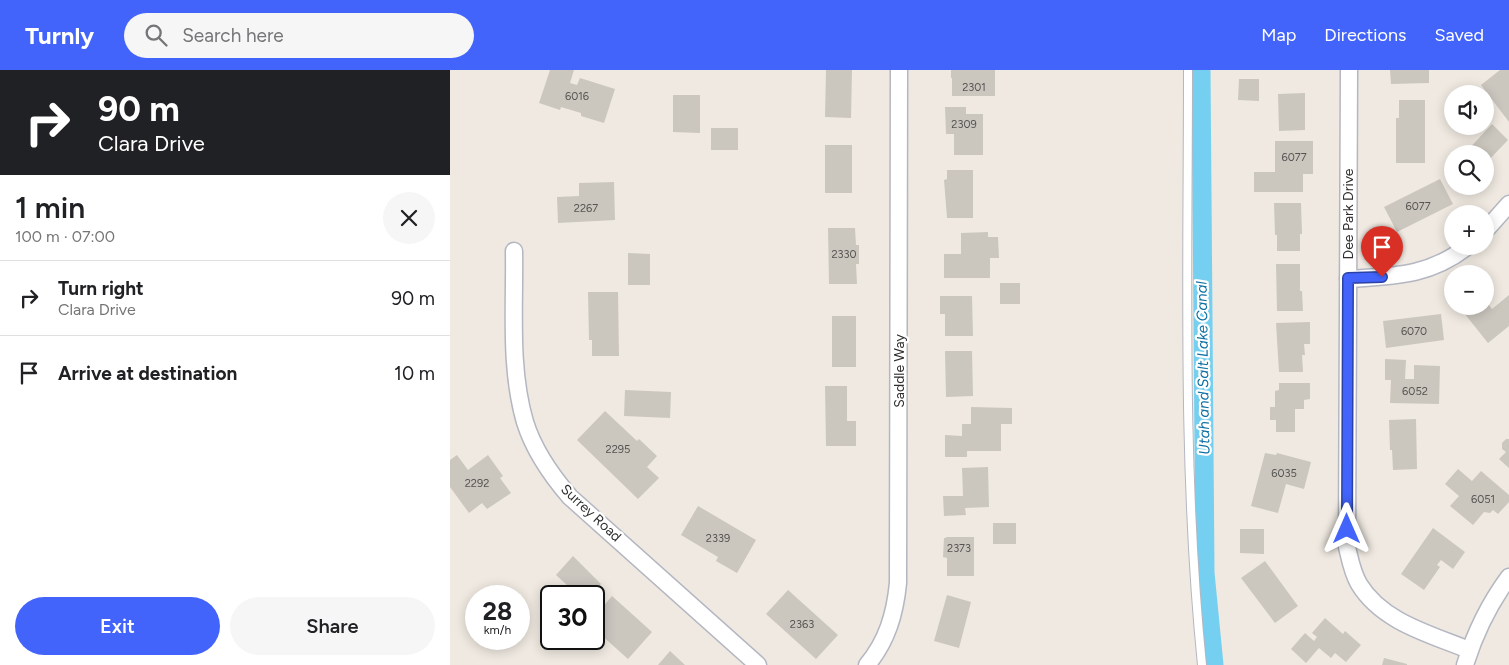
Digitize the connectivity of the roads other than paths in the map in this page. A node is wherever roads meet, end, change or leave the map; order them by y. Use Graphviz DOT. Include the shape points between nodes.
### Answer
graph roads {
  1 [pos="898,70"];
  2 [pos="1188,70"];
  3 [pos="1349,70"];
  4 [pos="1509,204"];
  5 [pos="1494,220"];
  6 [pos="514,251"];
  7 [pos="1455,255"];
  8 [pos="1348,278"];
  9 [pos="1509,577"];
  10 [pos="1467,658"];
  11 [pos="758,665"];
  12 [pos="866,665"];
  13 [pos="1202,665"];
  1 -- 12 [label="street, Saddle Way" via="898,584 896,607 888,632"];
  2 -- 13 [label="lane" via="1188,454 1196,614"];
  3 -- 8 [label="street, Dee Park Drive"];
  4 -- 5 [label="street"];
  6 -- 11 [label="street, Surrey Road" via="514,359 526,424 538,453 570,497"];
  7 -- 8 [label="street" via="1417,273"];
  8 -- 10 [label="street, Dee Park Drive" via="1347,547 1352,569 1368,596 1381,609"];
  9 -- 10 [label="street" via="1479,626"];
}
